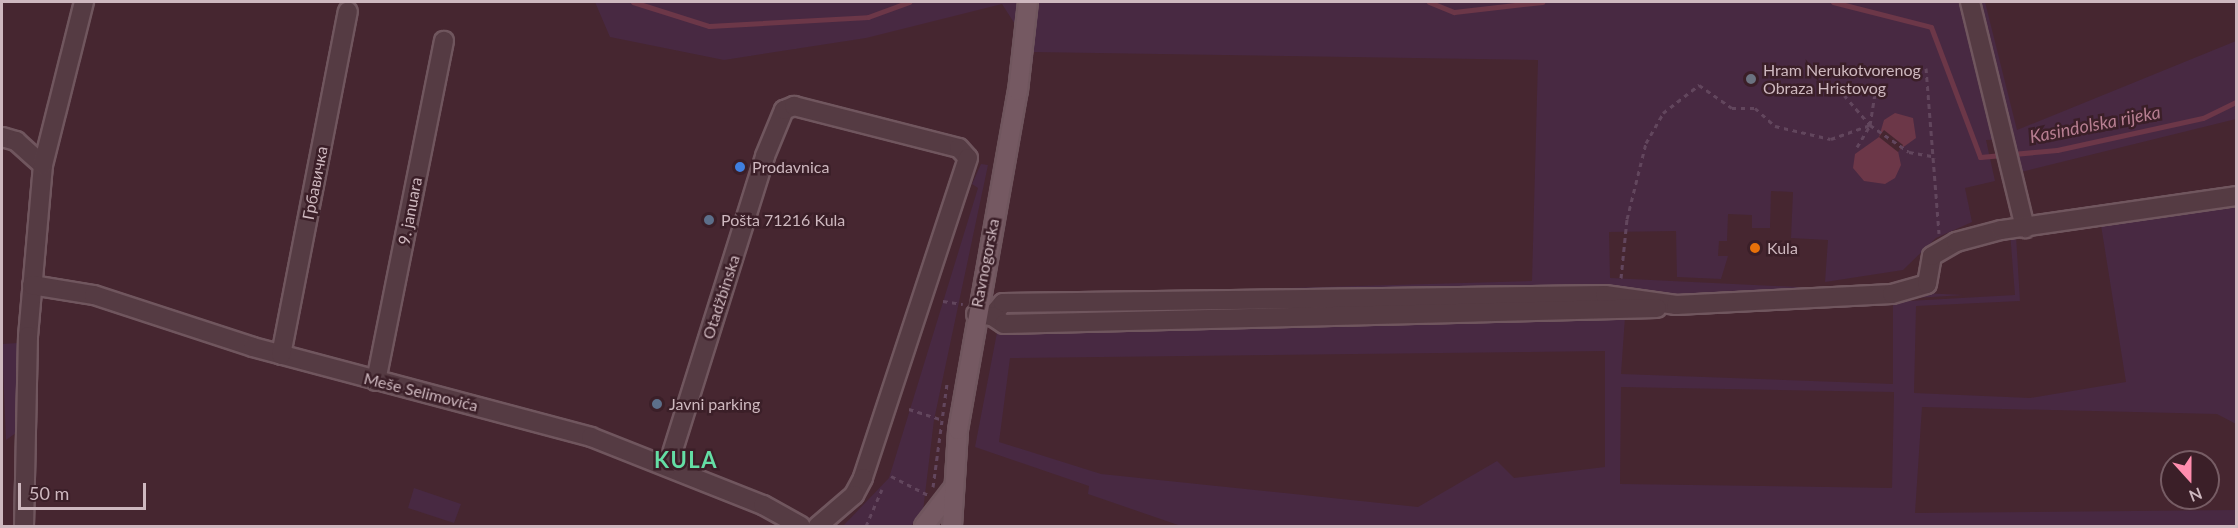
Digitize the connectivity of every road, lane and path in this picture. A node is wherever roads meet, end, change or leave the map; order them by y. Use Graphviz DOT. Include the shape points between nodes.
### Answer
graph roads {
  1 [pos="84,2"];
  2 [pos="1028,2"];
  3 [pos="1970,2"];
  4 [pos="348,10"];
  5 [pos="444,41"];
  6 [pos="1926,68"];
  7 [pos="1876,87"];
  8 [pos="1844,95"];
  9 [pos="1870,125"];
  10 [pos="2,137"];
  11 [pos="1857,147"];
  12 [pos="1936,158"];
  13 [pos="43,165"];
  14 [pos="2236,196"];
  15 [pos="2025,228"];
  16 [pos="1942,247"];
  17 [pos="1622,278"];
  18 [pos="32,285"];
  19 [pos="943,301"];
  20 [pos="977,312"];
  21 [pos="281,355"];
  22 [pos="376,381"];
  23 [pos="909,409"];
  24 [pos="939,419"];
  25 [pos="668,466"];
  26 [pos="891,476"];
  27 [pos="954,487"];
  28 [pos="882,489"];
  29 [pos="932,497"];
  30 [pos="24,526"];
  31 [pos="801,526"];
  32 [pos="818,526"];
  33 [pos="866,526"];
  34 [pos="924,526"];
  35 [pos="952,526"];
  1 -- 13 [label="street"];
  2 -- 20 [label="main road, Ravnogorska" via="1016,102"];
  3 -- 15 [label="street"];
  4 -- 21 [label="street, Грбавичка"];
  5 -- 22 [label="street, 9. januara"];
  6 -- 12 [label="path"];
  7 -- 9 [label="path"];
  8 -- 9 [label="path"];
  9 -- 11 [label="path"];
  9 -- 12 [label="path" via="1902,148"];
  9 -- 17 [label="path" via="1831,139 1775,126 1755,108 1732,108 1699,85 1686,90 1663,113 1646,143 1626,219"];
  10 -- 13 [label="street" via="16,141"];
  12 -- 16 [label="path"];
  13 -- 18 [label="street"];
  14 -- 15 [label="street"];
  15 -- 16 [label="street"];
  16 -- 20 [label="street" via="1932,255 1927,284 1892,294 1676,305 1605,295 1003,303"];
  18 -- 21 [label="street, Meše Selimovića" via="94,295"];
  18 -- 30 [label="street"];
  19 -- 20 [label="path"];
  20 -- 27 [label="main road, Ravnogorska"];
  21 -- 22 [label="street, Meše Selimovića"];
  22 -- 25 [label="street, Meše Selimovića" via="562,428"];
  23 -- 24 [label="path"];
  25 -- 31 [label="street, Meše Selimovića"];
  25 -- 32 [label="street, Otadžbinska" via="765,156 784,110 794,106 897,129 959,148 968,158 864,478 854,495"];
  26 -- 29 [label="path"];
  27 -- 34 [label="main road"];
  27 -- 35 [label="main road, Ravnogorska"];
  28 -- 33 [label="path"];
}
